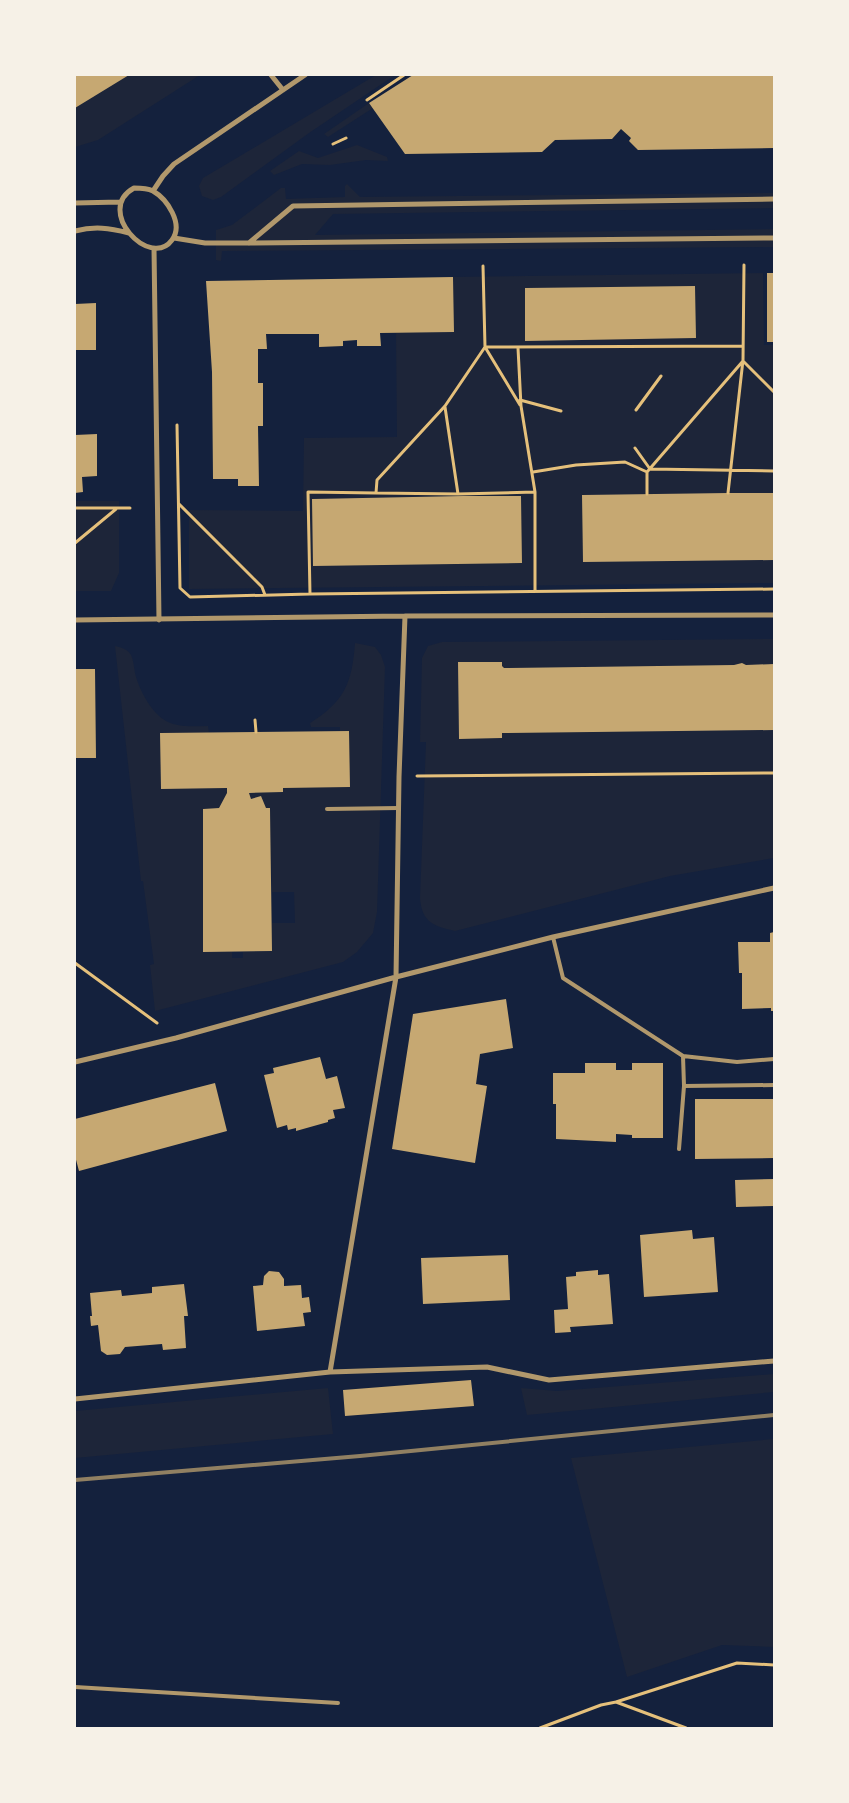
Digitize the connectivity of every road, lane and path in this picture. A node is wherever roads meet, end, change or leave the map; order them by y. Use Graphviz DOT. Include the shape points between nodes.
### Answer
graph roads {
  1 [pos="271,75"];
  2 [pos="305,75"];
  3 [pos="404,75"];
  4 [pos="283,90"];
  5 [pos="367,100"];
  6 [pos="346,138"];
  7 [pos="333,144"];
  8 [pos="153,191"];
  9 [pos="774,199"];
  10 [pos="75,202"];
  11 [pos="120,202"];
  12 [pos="75,230"];
  13 [pos="129,233"];
  14 [pos="174,238"];
  15 [pos="774,238"];
  16 [pos="249,243"];
  17 [pos="154,248"];
  18 [pos="744,265"];
  19 [pos="483,266"];
  20 [pos="743,346"];
  21 [pos="485,347"];
  22 [pos="518,348"];
  23 [pos="743,360"];
  24 [pos="661,376"];
  25 [pos="774,392"];
  26 [pos="520,400"];
  27 [pos="445,406"];
  28 [pos="521,406"];
  29 [pos="636,410"];
  30 [pos="561,411"];
  31 [pos="177,417"];
  32 [pos="635,448"];
  33 [pos="648,470"];
  34 [pos="731,471"];
  35 [pos="774,471"];
  36 [pos="532,472"];
  37 [pos="535,492"];
  38 [pos="376,493"];
  39 [pos="728,493"];
  40 [pos="458,494"];
  41 [pos="647,494"];
  42 [pos="179,504"];
  43 [pos="75,508"];
  44 [pos="117,508"];
  45 [pos="130,508"];
  46 [pos="75,543"];
  47 [pos="774,589"];
  48 [pos="536,591"];
  49 [pos="310,594"];
  50 [pos="265,595"];
  51 [pos="774,615"];
  52 [pos="404,616"];
  53 [pos="75,620"];
  54 [pos="159,620"];
  55 [pos="255,720"];
  56 [pos="256,732"];
  57 [pos="774,773"];
  58 [pos="399,777"];
  59 [pos="398,808"];
  60 [pos="327,809"];
  61 [pos="774,888"];
  62 [pos="553,936"];
  63 [pos="75,963"];
  64 [pos="396,977"];
  65 [pos="176,1038"];
  66 [pos="683,1056"];
  67 [pos="774,1059"];
  68 [pos="75,1062"];
  69 [pos="774,1085"];
  70 [pos="684,1086"];
  71 [pos="679,1149"];
  72 [pos="774,1361"];
  73 [pos="330,1372"];
  74 [pos="75,1399"];
  75 [pos="774,1665"];
  76 [pos="75,1687"];
  77 [pos="338,1702"];
  78 [pos="616,1702"];
  79 [pos="540,1728"];
  80 [pos="686,1728"];
  1 -- 4 [label="street"];
  2 -- 4 [label="street"];
  3 -- 5 [label="path"];
  4 -- 8 [label="street" via="174,164"];
  6 -- 7 [label="path"];
  8 -- 11 [label="street" via="134,188"];
  8 -- 14 [label="street" via="173,213 177,227"];
  9 -- 16 [label="street" via="293,206"];
  10 -- 11 [label="street"];
  11 -- 13 [label="street" via="120,215"];
  12 -- 13 [label="street" via="111,228"];
  13 -- 17 [label="street" via="139,242"];
  14 -- 16 [label="street" via="205,243"];
  14 -- 17 [label="street" via="167,246"];
  15 -- 16 [label="street"];
  17 -- 54 [label="street"];
  18 -- 20 [label="path"];
  19 -- 21 [label="path"];
  20 -- 22 [label="path"];
  20 -- 23 [label="path"];
  21 -- 22 [label="path"];
  21 -- 27 [label="path"];
  21 -- 28 [label="path"];
  22 -- 26 [label="path"];
  23 -- 25 [label="path"];
  23 -- 33 [label="path"];
  23 -- 34 [label="path"];
  24 -- 29 [label="path"];
  26 -- 28 [label="path"];
  26 -- 30 [label="path"];
  27 -- 38 [label="path" via="377,480"];
  27 -- 40 [label="path"];
  28 -- 36 [label="path"];
  31 -- 42 [label="path"];
  32 -- 33 [label="path"];
  33 -- 34 [label="path"];
  33 -- 36 [label="path" via="625,462"];
  33 -- 41 [label="path"];
  34 -- 35 [label="path"];
  34 -- 39 [label="path"];
  36 -- 37 [label="path"];
  37 -- 40 [label="path"];
  37 -- 48 [label="path"];
  38 -- 40 [label="path"];
  38 -- 49 [label="path" via="308,492"];
  42 -- 50 [label="path" via="262,587"];
  42 -- 50 [label="path" via="180,588 190,597"];
  43 -- 44 [label="path"];
  44 -- 45 [label="path"];
  44 -- 46 [label="path"];
  47 -- 48 [label="path"];
  48 -- 49 [label="path"];
  49 -- 50 [label="path"];
  51 -- 52 [label="street"];
  52 -- 54 [label="street"];
  52 -- 58 [label="street"];
  53 -- 54 [label="street"];
  55 -- 56 [label="path"];
  57 -- 58 [label="path"];
  58 -- 59 [label="street"];
  59 -- 60 [label="lane"];
  59 -- 64 [label="street"];
  61 -- 62 [label="street"];
  62 -- 64 [label="street"];
  62 -- 66 [label="lane" via="562,978"];
  63 -- 65 [label="path"];
  64 -- 65 [label="street"];
  64 -- 73 [label="street"];
  65 -- 68 [label="street"];
  66 -- 67 [label="lane" via="737,1062"];
  66 -- 70 [label="lane"];
  69 -- 70 [label="lane"];
  70 -- 71 [label="lane"];
  72 -- 73 [label="street" via="549,1380 487,1367"];
  73 -- 74 [label="street"];
  75 -- 78 [label="path" via="736,1663"];
  76 -- 77 [label="lane"];
  78 -- 79 [label="path"];
  78 -- 80 [label="path"];
}
